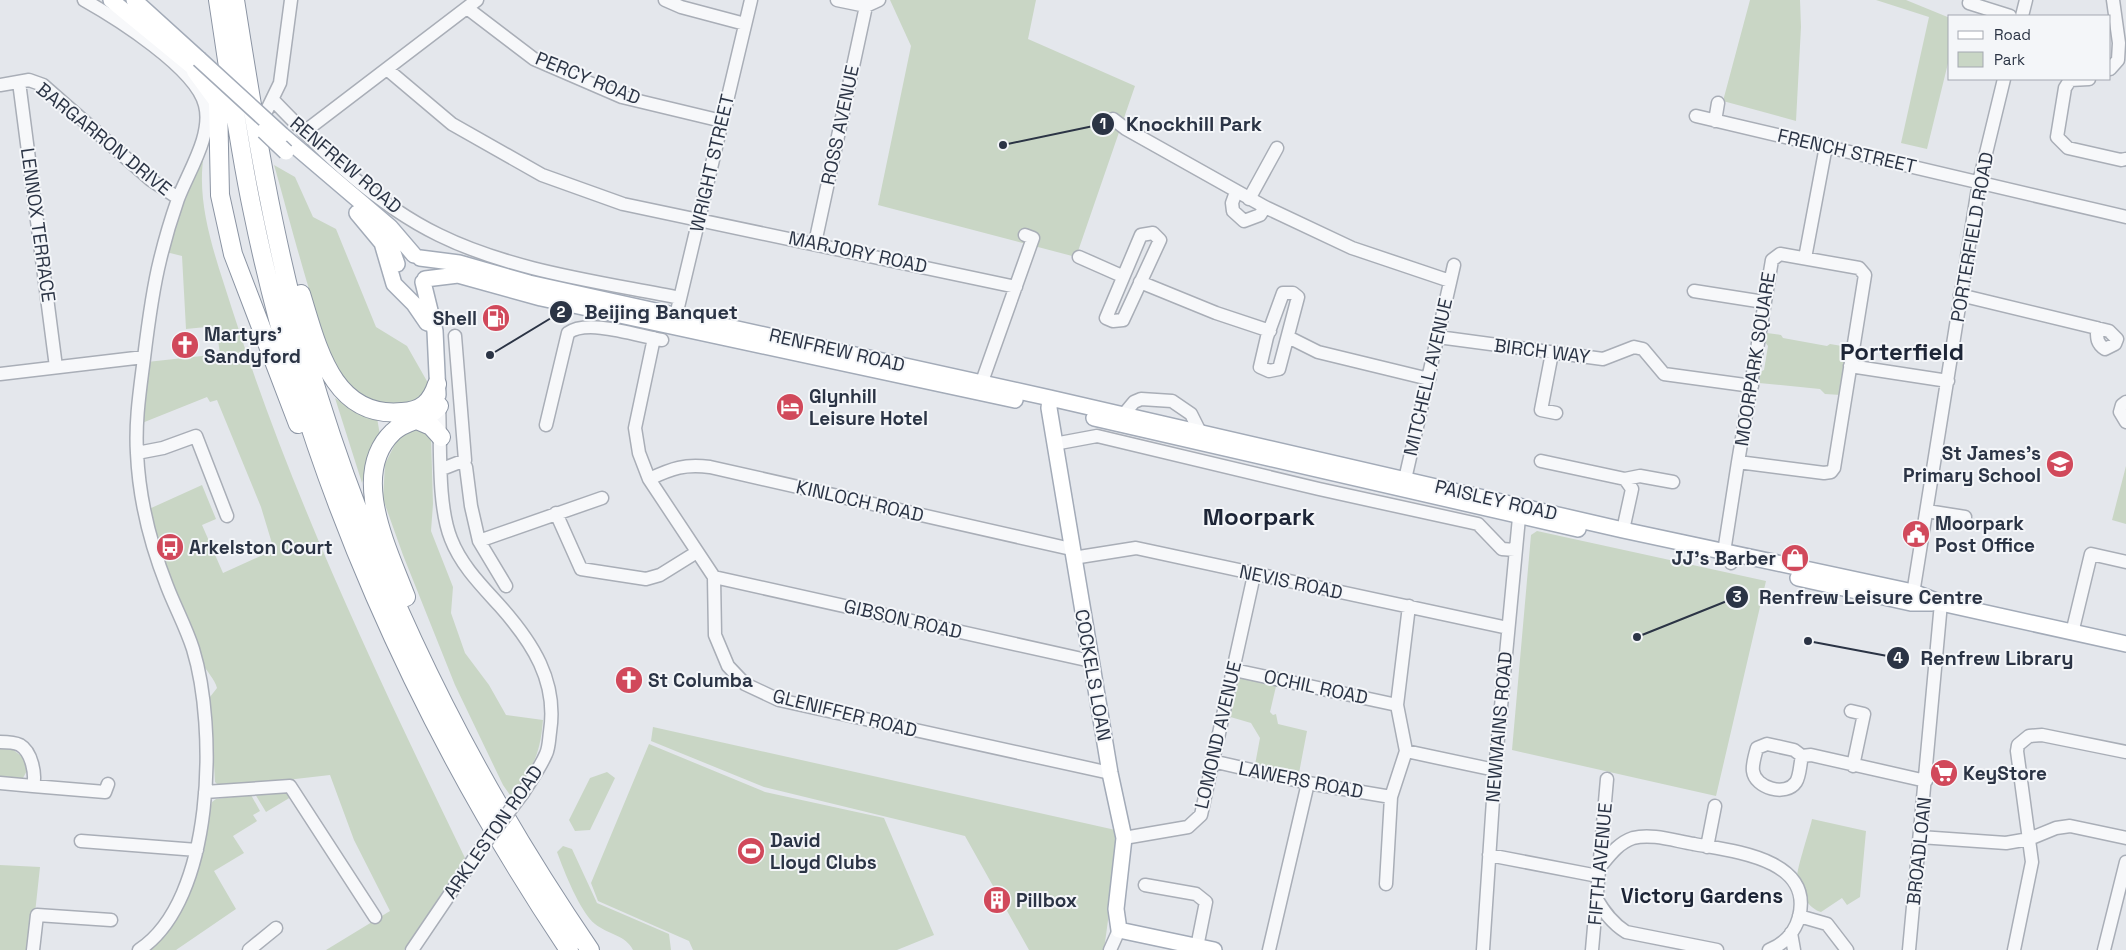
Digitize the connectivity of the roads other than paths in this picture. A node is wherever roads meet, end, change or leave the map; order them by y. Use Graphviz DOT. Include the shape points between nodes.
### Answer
graph roads {
  1 [pos="84,0"];
  2 [pos="111,0"];
  3 [pos="134,0"];
  4 [pos="218,0"];
  5 [pos="235,0"];
  6 [pos="291,0"];
  7 [pos="665,0"];
  8 [pos="751,0"];
  9 [pos="837,0"];
  10 [pos="878,0"];
  11 [pos="2026,0"];
  12 [pos="2113,0"];
  13 [pos="472,4"];
  14 [pos="1969,4"];
  15 [pos="866,6"];
  16 [pos="2007,15"];
  17 [pos="2022,15"];
  18 [pos="745,24"];
  19 [pos="197,64"];
  20 [pos="2111,68"];
  21 [pos="388,70"];
  22 [pos="2004,80"];
  23 [pos="2069,80"];
  24 [pos="19,82"];
  25 [pos="0,85"];
  26 [pos="273,100"];
  27 [pos="1718,103"];
  28 [pos="1696,116"];
  29 [pos="263,118"];
  30 [pos="1113,119"];
  31 [pos="722,121"];
  32 [pos="1714,121"];
  33 [pos="304,132"];
  34 [pos="1826,146"];
  35 [pos="1277,148"];
  36 [pos="2126,160"];
  37 [pos="339,164"];
  38 [pos="262,169"];
  39 [pos="330,177"];
  40 [pos="1979,182"];
  41 [pos="1236,192"];
  42 [pos="178,198"];
  43 [pos="1249,199"];
  44 [pos="1265,208"];
  45 [pos="357,213"];
  46 [pos="2126,217"];
  47 [pos="699,218"];
  48 [pos="1025,234"];
  49 [pos="815,243"];
  50 [pos="417,256"];
  51 [pos="1079,257"];
  52 [pos="1805,258"];
  53 [pos="397,264"];
  54 [pos="1454,264"];
  55 [pos="1123,275"];
  56 [pos="424,280"];
  57 [pos="1450,281"];
  58 [pos="1140,282"];
  59 [pos="406,286"];
  60 [pos="1016,286"];
  61 [pos="1694,291"];
  62 [pos="1960,295"];
  63 [pos="680,298"];
  64 [pos="1764,302"];
  65 [pos="674,320"];
  66 [pos="427,323"];
  67 [pos="2097,328"];
  68 [pos="1270,331"];
  69 [pos="455,336"];
  70 [pos="1287,336"];
  71 [pos="1438,337"];
  72 [pos="436,348"];
  73 [pos="1552,353"];
  74 [pos="144,357"];
  75 [pos="1850,366"];
  76 [pos="56,367"];
  77 [pos="0,374"];
  78 [pos="1429,378"];
  79 [pos="1948,381"];
  80 [pos="437,384"];
  81 [pos="1752,386"];
  82 [pos="980,388"];
  83 [pos="2126,401"];
  84 [pos="1049,403"];
  85 [pos="439,406"];
  86 [pos="1556,413"];
  87 [pos="1124,414"];
  88 [pos="417,420"];
  89 [pos="2126,422"];
  90 [pos="546,426"];
  91 [pos="1200,432"];
  92 [pos="441,436"];
  93 [pos="1054,444"];
  94 [pos="137,453"];
  95 [pos="1541,461"];
  96 [pos="1738,462"];
  97 [pos="466,467"];
  98 [pos="442,468"];
  99 [pos="649,479"];
  100 [pos="1625,479"];
  101 [pos="1672,482"];
  102 [pos="1404,485"];
  103 [pos="602,498"];
  104 [pos="1519,511"];
  105 [pos="1927,512"];
  106 [pos="556,513"];
  107 [pos="227,516"];
  108 [pos="1965,517"];
  109 [pos="1623,530"];
  110 [pos="480,541"];
  111 [pos="1515,550"];
  112 [pos="697,552"];
  113 [pos="1072,554"];
  114 [pos="1727,557"];
  115 [pos="2126,562"];
  116 [pos="1254,574"];
  117 [pos="714,577"];
  118 [pos="506,586"];
  119 [pos="1912,597"];
  120 [pos="1942,603"];
  121 [pos="1409,606"];
  122 [pos="383,614"];
  123 [pos="1508,628"];
  124 [pos="2072,632"];
  125 [pos="2126,644"];
  126 [pos="1091,662"];
  127 [pos="1234,670"];
  128 [pos="1397,705"];
  129 [pos="1851,711"];
  130 [pos="453,722"];
  131 [pos="0,742"];
  132 [pos="1406,751"];
  133 [pos="2126,752"];
  134 [pos="1802,756"];
  135 [pos="1212,761"];
  136 [pos="1853,766"];
  137 [pos="1495,770"];
  138 [pos="1110,773"];
  139 [pos="1607,779"];
  140 [pos="1926,781"];
  141 [pos="0,783"];
  142 [pos="1308,783"];
  143 [pos="108,784"];
  144 [pos="33,786"];
  145 [pos="205,792"];
  146 [pos="1391,797"];
  147 [pos="1715,806"];
  148 [pos="1920,837"];
  149 [pos="1124,838"];
  150 [pos="2126,838"];
  151 [pos="2029,839"];
  152 [pos="80,841"];
  153 [pos="1707,847"];
  154 [pos="198,850"];
  155 [pos="1489,856"];
  156 [pos="2126,862"];
  157 [pos="1598,872"];
  158 [pos="1386,884"];
  159 [pos="1145,885"];
  160 [pos="1596,898"];
  161 [pos="1800,916"];
  162 [pos="375,917"];
  163 [pos="111,920"];
  164 [pos="276,928"];
  165 [pos="1119,930"];
  166 [pos="1792,933"];
  167 [pos="1197,947"];
  168 [pos="32,950"];
  169 [pos="139,950"];
  170 [pos="248,950"];
  171 [pos="412,950"];
  172 [pos="569,950"];
  173 [pos="590,950"];
  174 [pos="1110,950"];
  175 [pos="1214,950"];
  176 [pos="1269,950"];
  177 [pos="1483,950"];
  178 [pos="1592,950"];
  179 [pos="1717,950"];
  180 [pos="1769,950"];
  181 [pos="1794,950"];
  182 [pos="1847,950"];
  183 [pos="1909,950"];
  184 [pos="2014,950"];
  185 [pos="2104,950"];
  1 -- 42 [label="street" via="124,23 192,80 206,105 204,139"];
  2 -- 19 [label="main road"];
  3 -- 19 [label="main road"];
  4 -- 122 [label="highway" via="253,214 276,310 331,488"];
  5 -- 38 [label="highway"];
  6 -- 26 [label="street" via="280,83"];
  7 -- 18 [label="street" via="688,10"];
  8 -- 18 [label="street, WRIGHT STREET"];
  9 -- 15 [label="street"];
  10 -- 15 [label="street"];
  11 -- 17 [label="street"];
  12 -- 20 [label="street" via="2119,43 2118,60"];
  13 -- 21 [label="street"];
  13 -- 31 [label="street, PERCY ROAD" via="534,58 622,97"];
  14 -- 16 [label="street"];
  15 -- 49 [label="street, ROSS AVENUE"];
  18 -- 31 [label="street, WRIGHT STREET"];
  19 -- 29 [label="main road, bridge"];
  19 -- 45 [label="main road, bridge" via="286,152"];
  19 -- 122 [label="highway" via="218,101 220,195 233,254 336,516"];
  21 -- 33 [label="street"];
  21 -- 47 [label="street, MARJORY ROAD" via="452,124 542,175 623,204"];
  22 -- 40 [label="street, PORTERFIELD ROAD"];
  23 -- 36 [label="street" via="2065,88 2057,137 2068,148"];
  24 -- 25 [label="street, BARGARRON DRIVE"];
  24 -- 42 [label="street, BARGARRON DRIVE" via="29,80 43,85 151,180"];
  24 -- 76 [label="street, LENNOX TERRACE"];
  26 -- 29 [label="street"];
  26 -- 33 [label="street, RENFREW ROAD"];
  27 -- 32 [label="street"];
  28 -- 32 [label="street, FRENCH STREET"];
  29 -- 39 [label="main road, bridge"];
  30 -- 41 [label="street"];
  31 -- 47 [label="street, WRIGHT STREET"];
  32 -- 34 [label="street, FRENCH STREET"];
  33 -- 37 [label="street, RENFREW ROAD"];
  34 -- 40 [label="street, FRENCH STREET"];
  34 -- 52 [label="street"];
  35 -- 43 [label="street"];
  37 -- 39 [label="street"];
  37 -- 63 [label="street, RENFREW ROAD" via="400,212 459,244 534,268"];
  38 -- 80 [label="highway" via="306,310 336,385 362,406 396,413 410,412 427,403"];
  38 -- 130 [label="highway" via="295,311 341,464 388,584"];
  39 -- 50 [label="main road" via="390,227"];
  40 -- 46 [label="street, FRENCH STREET"];
  40 -- 62 [label="street, PORTERFIELD ROAD"];
  41 -- 43 [label="street"];
  41 -- 44 [label="street" via="1233,211 1244,221 1260,215"];
  42 -- 74 [label="street" via="160,260"];
  43 -- 44 [label="street"];
  44 -- 57 [label="street" via="1352,248"];
  45 -- 53 [label="main road" via="381,230"];
  45 -- 66 [label="main road" via="382,243 394,284"];
  47 -- 49 [label="street, MARJORY ROAD"];
  47 -- 63 [label="street, WRIGHT STREET"];
  48 -- 60 [label="street" via="1033,238"];
  49 -- 60 [label="street, MARJORY ROAD"];
  50 -- 53 [label="main road" via="404,257"];
  50 -- 56 [label="main road" via="427,267"];
  50 -- 65 [label="main road, RENFREW ROAD" via="459,263"];
  51 -- 55 [label="street"];
  52 -- 64 [label="street, MOORPARK SQUARE" via="1775,256"];
  52 -- 75 [label="street, MOORPARK SQUARE" via="1859,268 1865,276"];
  53 -- 59 [label="main road" via="396,277"];
  54 -- 57 [label="street, MITCHELL AVENUE"];
  55 -- 58 [label="street"];
  55 -- 58 [label="street" via="1106,318 1113,321 1123,320"];
  55 -- 58 [label="street" via="1141,235 1152,233 1160,240"];
  56 -- 59 [label="main road" via="415,287"];
  56 -- 65 [label="main road, RENFREW ROAD" via="458,275 541,298"];
  56 -- 72 [label="main road, ARKLESTON ROAD"];
  57 -- 71 [label="street, MITCHELL AVENUE"];
  58 -- 68 [label="street"];
  59 -- 66 [label="main road, ARKLESTON ROAD" via="420,305"];
  60 -- 82 [label="street"];
  61 -- 64 [label="street"];
  62 -- 67 [label="street"];
  62 -- 79 [label="street, PORTERFIELD ROAD"];
  63 -- 65 [label="street, WRIGHT STREET"];
  64 -- 81 [label="street, MOORPARK SQUARE"];
  65 -- 82 [label="main road, RENFREW ROAD"];
  66 -- 72 [label="main road, ARKLESTON ROAD"];
  68 -- 70 [label="street"];
  68 -- 70 [label="street" via="1260,367 1269,371 1279,369"];
  68 -- 70 [label="street" via="1283,293 1293,293 1298,297"];
  69 -- 98 [label="street" via="465,460"];
  70 -- 78 [label="street" via="1318,352"];
  71 -- 73 [label="street, BIRCH WAY"];
  71 -- 78 [label="street, MITCHELL AVENUE"];
  72 -- 80 [label="main road, ARKLESTON ROAD"];
  73 -- 81 [label="street, BIRCH WAY" via="1602,359 1634,347 1643,349 1664,374"];
  73 -- 86 [label="street" via="1540,410"];
  74 -- 76 [label="street"];
  74 -- 94 [label="street" via="138,396"];
  75 -- 79 [label="street"];
  75 -- 96 [label="street, MOORPARK SQUARE" via="1831,472"];
  76 -- 77 [label="street"];
  78 -- 102 [label="street, MITCHELL AVENUE"];
  79 -- 105 [label="street, PORTERFIELD ROAD"];
  80 -- 85 [label="main road, ARKLESTON ROAD"];
  81 -- 96 [label="street, MOORPARK SQUARE"];
  82 -- 84 [label="main road, RENFREW ROAD"];
  83 -- 89 [label="street" via="2120,412"];
  84 -- 87 [label="main road, PAISLEY ROAD"];
  84 -- 93 [label="main road, COCKELS LOAN"];
  84 -- 102 [label="main road, PAISLEY ROAD"];
  85 -- 88 [label="highway"];
  85 -- 92 [label="street, ARKLESTON ROAD"];
  87 -- 91 [label="main road, PAISLEY ROAD"];
  87 -- 91 [label="street" via="1141,399 1172,401 1191,414"];
  88 -- 92 [label="highway" via="427,423"];
  88 -- 130 [label="highway" via="400,426 384,442 374,465 371,489 399,578"];
  90 -- 99 [label="street" via="568,333 583,326 658,339 635,428"];
  91 -- 102 [label="main road, PAISLEY ROAD"];
  92 -- 98 [label="street, ARKLESTON ROAD"];
  93 -- 111 [label="street, PAISLEY ROAD" via="1097,436 1478,524 1502,549"];
  93 -- 113 [label="main road, COCKELS LOAN"];
  94 -- 107 [label="street" via="196,436"];
  94 -- 145 [label="street" via="144,511 154,551 193,650 202,689 208,759"];
  95 -- 100 [label="street"];
  96 -- 114 [label="street, MOORPARK SQUARE"];
  97 -- 110 [label="street" via="470,506"];
  98 -- 171 [label="street, ARKLESTON ROAD, bridge" via="446,524 457,552 539,658 550,688 551,724 547,753 523,793 479,850"];
  99 -- 112 [label="street"];
  99 -- 113 [label="street, KINLOCH ROAD" via="674,467 710,467"];
  100 -- 101 [label="street" via="1640,476"];
  100 -- 109 [label="street" via="1632,489"];
  102 -- 104 [label="main road, PAISLEY ROAD"];
  103 -- 106 [label="street"];
  104 -- 109 [label="main road, PAISLEY ROAD"];
  104 -- 111 [label="street, NEWMAINS ROAD"];
  104 -- 114 [label="main road, PAISLEY ROAD"];
  105 -- 108 [label="street"];
  105 -- 119 [label="street, PORTERFIELD ROAD"];
  106 -- 110 [label="street"];
  106 -- 112 [label="street" via="582,569 646,579 660,575"];
  109 -- 114 [label="main road, PAISLEY ROAD"];
  110 -- 118 [label="street"];
  111 -- 123 [label="street, NEWMAINS ROAD"];
  112 -- 117 [label="street"];
  113 -- 116 [label="street, NEVIS ROAD" via="1136,548"];
  113 -- 126 [label="main road, COCKELS LOAN"];
  114 -- 119 [label="main road, PAISLEY ROAD"];
  115 -- 124 [label="street" via="2091,554"];
  116 -- 121 [label="street, NEVIS ROAD"];
  116 -- 127 [label="street, LOMOND AVENUE"];
  117 -- 126 [label="street, GIBSON ROAD"];
  117 -- 138 [label="street, GLENIFFER ROAD" via="715,635 728,666 745,684 779,700"];
  119 -- 120 [label="main road, PAISLEY ROAD"];
  120 -- 124 [label="main road, PAISLEY ROAD"];
  120 -- 140 [label="street, BROADLOAN"];
  121 -- 123 [label="street, NEVIS ROAD"];
  121 -- 128 [label="street"];
  122 -- 172 [label="highway" via="470,788"];
  123 -- 137 [label="street, NEWMAINS ROAD"];
  124 -- 125 [label="main road, PAISLEY ROAD"];
  126 -- 138 [label="main road, COCKELS LOAN"];
  127 -- 128 [label="street, OCHIL ROAD"];
  127 -- 135 [label="street, LOMOND AVENUE"];
  128 -- 132 [label="street"];
  129 -- 136 [label="street" via="1864,714"];
  130 -- 173 [label="highway" via="500,809"];
  131 -- 144 [label="street" via="21,746 27,753 35,779"];
  132 -- 137 [label="street"];
  132 -- 146 [label="street"];
  133 -- 151 [label="street" via="2042,735 2022,740 2017,752"];
  134 -- 136 [label="street" via="1811,755"];
  135 -- 142 [label="street, LAWERS ROAD"];
  135 -- 149 [label="street, LOMOND AVENUE" via="1201,815 1188,827"];
  136 -- 140 [label="street"];
  137 -- 155 [label="street, NEWMAINS ROAD"];
  138 -- 149 [label="main road, COCKELS LOAN"];
  139 -- 157 [label="street, FIFTH AVENUE"];
  140 -- 148 [label="street, BROADLOAN"];
  141 -- 144 [label="street"];
  142 -- 146 [label="street, LAWERS ROAD"];
  142 -- 176 [label="street"];
  143 -- 144 [label="street" via="105,792"];
  145 -- 154 [label="street"];
  145 -- 162 [label="street" via="290,786"];
  146 -- 158 [label="street"];
  147 -- 153 [label="street"];
  148 -- 151 [label="street" via="2006,843"];
  148 -- 183 [label="street, BROADLOAN"];
  149 -- 165 [label="main road, COCKELS LOAN" via="1116,909"];
  150 -- 151 [label="street" via="2070,826"];
  151 -- 184 [label="street" via="2032,862"];
  152 -- 154 [label="street"];
  153 -- 157 [label="street" via="1641,836 1617,847"];
  153 -- 161 [label="street" via="1758,857 1774,864 1787,874 1796,889"];
  154 -- 169 [label="street" via="184,889 169,917 149,943"];
  155 -- 157 [label="street"];
  155 -- 177 [label="street, NEWMAINS ROAD"];
  156 -- 185 [label="street"];
  157 -- 160 [label="street, FIFTH AVENUE"];
  159 -- 167 [label="street" via="1196,894 1206,902"];
  160 -- 178 [label="street, FIFTH AVENUE"];
  160 -- 179 [label="street" via="1604,913 1626,932"];
  161 -- 166 [label="street"];
  161 -- 182 [label="street" via="1827,924"];
  163 -- 168 [label="street" via="37,915"];
  164 -- 170 [label="street"];
  165 -- 167 [label="main road"];
  165 -- 174 [label="street"];
  166 -- 180 [label="street"];
  166 -- 181 [label="street"];
  167 -- 175 [label="main road"];
}
